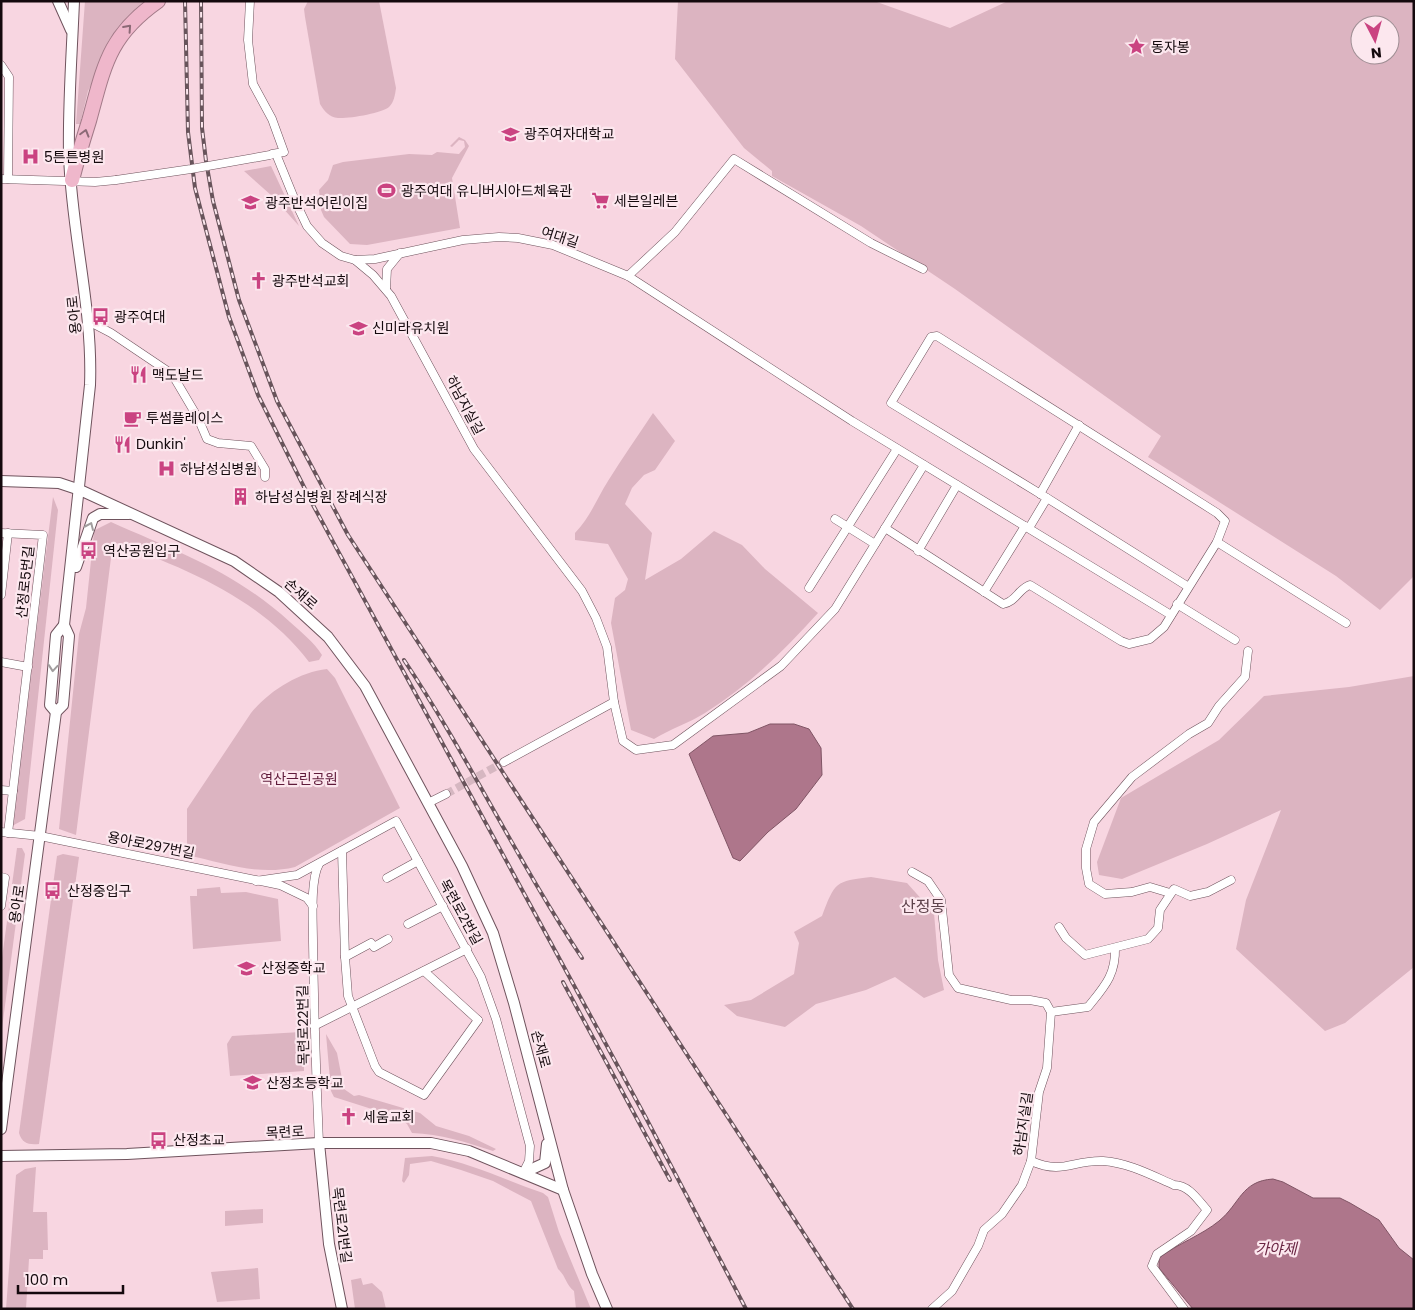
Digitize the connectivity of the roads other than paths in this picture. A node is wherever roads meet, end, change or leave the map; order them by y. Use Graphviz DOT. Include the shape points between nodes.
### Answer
graph roads {
  1 [pos="58,1"];
  2 [pos="74,1"];
  3 [pos="158,1"];
  4 [pos="250,1"];
  5 [pos="73,36"];
  6 [pos="3,66"];
  7 [pos="5,147"];
  8 [pos="276,154"];
  9 [pos="5,179"];
  10 [pos="72,180"];
  11 [pos="400,253"];
  12 [pos="355,260"];
  13 [pos="923,269"];
  14 [pos="628,276"];
  15 [pos="386,289"];
  16 [pos="90,322"];
  17 [pos="1079,425"];
  18 [pos="897,449"];
  19 [pos="924,465"];
  20 [pos="264,478"];
  21 [pos="1,481"];
  22 [pos="957,485"];
  23 [pos="80,490"];
  24 [pos="1040,494"];
  25 [pos="1047,498"];
  26 [pos="132,514"];
  27 [pos="835,519"];
  28 [pos="848,527"];
  29 [pos="1027,527"];
  30 [pos="885,528"];
  31 [pos="4,533"];
  32 [pos="1216,542"];
  33 [pos="875,544"];
  34 [pos="918,551"];
  35 [pos="1188,586"];
  36 [pos="809,588"];
  37 [pos="69,589"];
  38 [pos="984,592"];
  39 [pos="1,596"];
  40 [pos="1177,604"];
  41 [pos="1171,615"];
  42 [pos="1346,623"];
  43 [pos="1235,640"];
  44 [pos="1248,651"];
  45 [pos="1,662"];
  46 [pos="28,667"];
  47 [pos="614,702"];
  48 [pos="504,762"];
  49 [pos="1,790"];
  50 [pos="13,791"];
  51 [pos="446,794"];
  52 [pos="428,803"];
  53 [pos="5,832"];
  54 [pos="40,836"];
  55 [pos="342,851"];
  56 [pos="418,861"];
  57 [pos="319,864"];
  58 [pos="912,872"];
  59 [pos="299,874"];
  60 [pos="1,878"];
  61 [pos="386,878"];
  62 [pos="1231,880"];
  63 [pos="256,881"];
  64 [pos="315,883"];
  65 [pos="298,892"];
  66 [pos="1170,893"];
  67 [pos="1,906"];
  68 [pos="313,906"];
  69 [pos="443,906"];
  70 [pos="408,924"];
  71 [pos="1059,927"];
  72 [pos="388,940"];
  73 [pos="466,948"];
  74 [pos="1116,948"];
  75 [pos="345,957"];
  76 [pos="424,971"];
  77 [pos="353,1008"];
  78 [pos="1051,1012"];
  79 [pos="496,1019"];
  80 [pos="478,1020"];
  81 [pos="314,1026"];
  82 [pos="547,1128"];
  83 [pos="1,1129"];
  84 [pos="319,1144"];
  85 [pos="1,1156"];
  86 [pos="1031,1161"];
  87 [pos="523,1173"];
  88 [pos="563,1190"];
  89 [pos="342,1309"];
  90 [pos="607,1309"];
  91 [pos="932,1309"];
  92 [pos="1184,1309"];
  1 -- 5 [label="main road"];
  2 -- 5 [label="main road, 용아로"];
  10 -- 3 [label="highway, one-way" via="106,61 124,32"];
  4 -- 8 [label="street" via="248,40 253,84 272,119"];
  5 -- 10 [label="main road, 용아로" via="69,154"];
  6 -- 7 [label="street" via="9,77"];
  7 -- 9 [label="street"];
  8 -- 10 [label="street, bridge" via="116,180"];
  8 -- 12 [label="street" via="307,226 332,250"];
  9 -- 10 [label="street"];
  10 -- 16 [label="main road, 용아로"];
  11 -- 12 [label="street, 여대길"];
  11 -- 14 [label="street, 여대길" via="463,240 518,238 553,245"];
  11 -- 15 [label="street" via="387,269"];
  12 -- 15 [label="street, 하남지실길"];
  13 -- 14 [label="street" via="871,243 734,159 675,232"];
  14 -- 18 [label="street, 여대길"];
  15 -- 47 [label="street, 하남지실길" via="450,400 474,449 582,591 607,647"];
  16 -- 20 [label="street" via="169,371 207,439 251,446 265,469"];
  16 -- 23 [label="main road, 용아로" via="90,385"];
  17 -- 24 [label="street"];
  17 -- 24 [label="street" via="937,336 931,337 891,403"];
  17 -- 32 [label="street" via="1217,513 1225,521"];
  18 -- 19 [label="street, 여대길"];
  18 -- 28 [label="street"];
  19 -- 22 [label="street, 여대길"];
  19 -- 30 [label="street, 하남지실길"];
  21 -- 23 [label="main road, 손재로" via="59,483"];
  22 -- 29 [label="street, 여대길"];
  22 -- 34 [label="street"];
  23 -- 26 [label="main road, 손재로"];
  23 -- 37 [label="main road, 용아로"];
  24 -- 25 [label="street"];
  25 -- 29 [label="street"];
  25 -- 35 [label="street"];
  37 -- 26 [label="main road, one-way" via="93,518 100,514"];
  26 -- 52 [label="main road, 손재로" via="234,561 279,592 328,637 365,686"];
  27 -- 28 [label="street"];
  28 -- 33 [label="street"];
  28 -- 36 [label="street"];
  29 -- 38 [label="street"];
  29 -- 41 [label="street, 여대길"];
  30 -- 33 [label="street, 하남지실길"];
  30 -- 34 [label="street"];
  31 -- 39 [label="street, 산정로5번길"];
  31 -- 46 [label="street, 산정로5번길" via="43,535"];
  32 -- 35 [label="street"];
  32 -- 42 [label="street"];
  33 -- 47 [label="street, 하남지실길" via="834,610 781,666 673,745 636,750 623,741"];
  34 -- 38 [label="street"];
  35 -- 40 [label="street"];
  37 -- 54 [label="main road, 용아로" via="64,625 69,636 63,705 56,712"];
  38 -- 41 [label="street" via="1003,604 1010,603 1024,587 1030,585 1129,644 1150,639 1164,627"];
  40 -- 41 [label="street"];
  40 -- 43 [label="street"];
  44 -- 66 [label="street" via="1245,677 1208,723 1132,777 1094,822 1086,849 1089,884 1105,894 1132,892 1150,886"];
  45 -- 46 [label="street"];
  46 -- 50 [label="street"];
  47 -- 48 [label="street"];
  49 -- 50 [label="street"];
  50 -- 53 [label="street"];
  51 -- 52 [label="street"];
  52 -- 82 [label="main road, 손재로" via="475,892 498,946"];
  53 -- 54 [label="street, 용아로297번길"];
  54 -- 63 [label="street, 용아로297번길" via="183,863"];
  54 -- 83 [label="main road, 용아로"];
  55 -- 56 [label="street, 목련로2번길" via="396,821"];
  55 -- 57 [label="street"];
  55 -- 75 [label="street"];
  56 -- 61 [label="street"];
  56 -- 69 [label="street, 목련로2번길"];
  57 -- 59 [label="street"];
  57 -- 64 [label="street, 목련로22번길"];
  58 -- 78 [label="street" via="928,881 941,900 949,975 958,988 1011,1000 1046,1003"];
  59 -- 63 [label="street"];
  59 -- 64 [label="street" via="308,872"];
  59 -- 65 [label="street" via="293,885"];
  60 -- 67 [label="street" via="5,878"];
  62 -- 66 [label="street" via="1208,892 1190,896 1174,889"];
  63 -- 65 [label="street, 용아로297번길" via="280,884"];
  64 -- 65 [label="street" via="309,894"];
  64 -- 68 [label="street, 목련로22번길"];
  65 -- 68 [label="street"];
  66 -- 74 [label="street" via="1160,910 1158,928 1148,939"];
  68 -- 81 [label="street, 목련로22번길"];
  69 -- 70 [label="street"];
  69 -- 73 [label="street, 목련로2번길"];
  71 -- 74 [label="street" via="1085,955"];
  72 -- 75 [label="street" via="374,947 371,943"];
  73 -- 76 [label="street"];
  73 -- 79 [label="street, 목련로2번길" via="481,977"];
  74 -- 78 [label="street" via="1116,965 1104,988 1088,1007"];
  75 -- 77 [label="street" via="348,996"];
  76 -- 77 [label="street"];
  76 -- 80 [label="street"];
  77 -- 80 [label="street" via="379,1072 424,1095"];
  77 -- 81 [label="street"];
  78 -- 86 [label="street, 하남지실길" via="1047,1068 1039,1092"];
  79 -- 80 [label="street"];
  79 -- 87 [label="street, 목련로2번길" via="530,1146 529,1161"];
  81 -- 84 [label="street, 목련로22번길"];
  82 -- 87 [label="main road" via="545,1162"];
  82 -- 88 [label="main road, 손재로"];
  84 -- 85 [label="main road, 목련로" via="126,1154"];
  84 -- 87 [label="main road, 목련로" via="431,1143 469,1151"];
  84 -- 89 [label="main road, 목련로21번길" via="330,1244"];
  86 -- 91 [label="street, 하남지실길" via="1022,1185 1002,1214 984,1230 952,1291"];
  86 -- 92 [label="street" via="1047,1168 1093,1161 1121,1164 1174,1185 1182,1185 1192,1194 1207,1210 1191,1231 1157,1254 1152,1266"];
  87 -- 88 [label="main road, 목련로"];
  88 -- 90 [label="main road, 손재로"];
}
